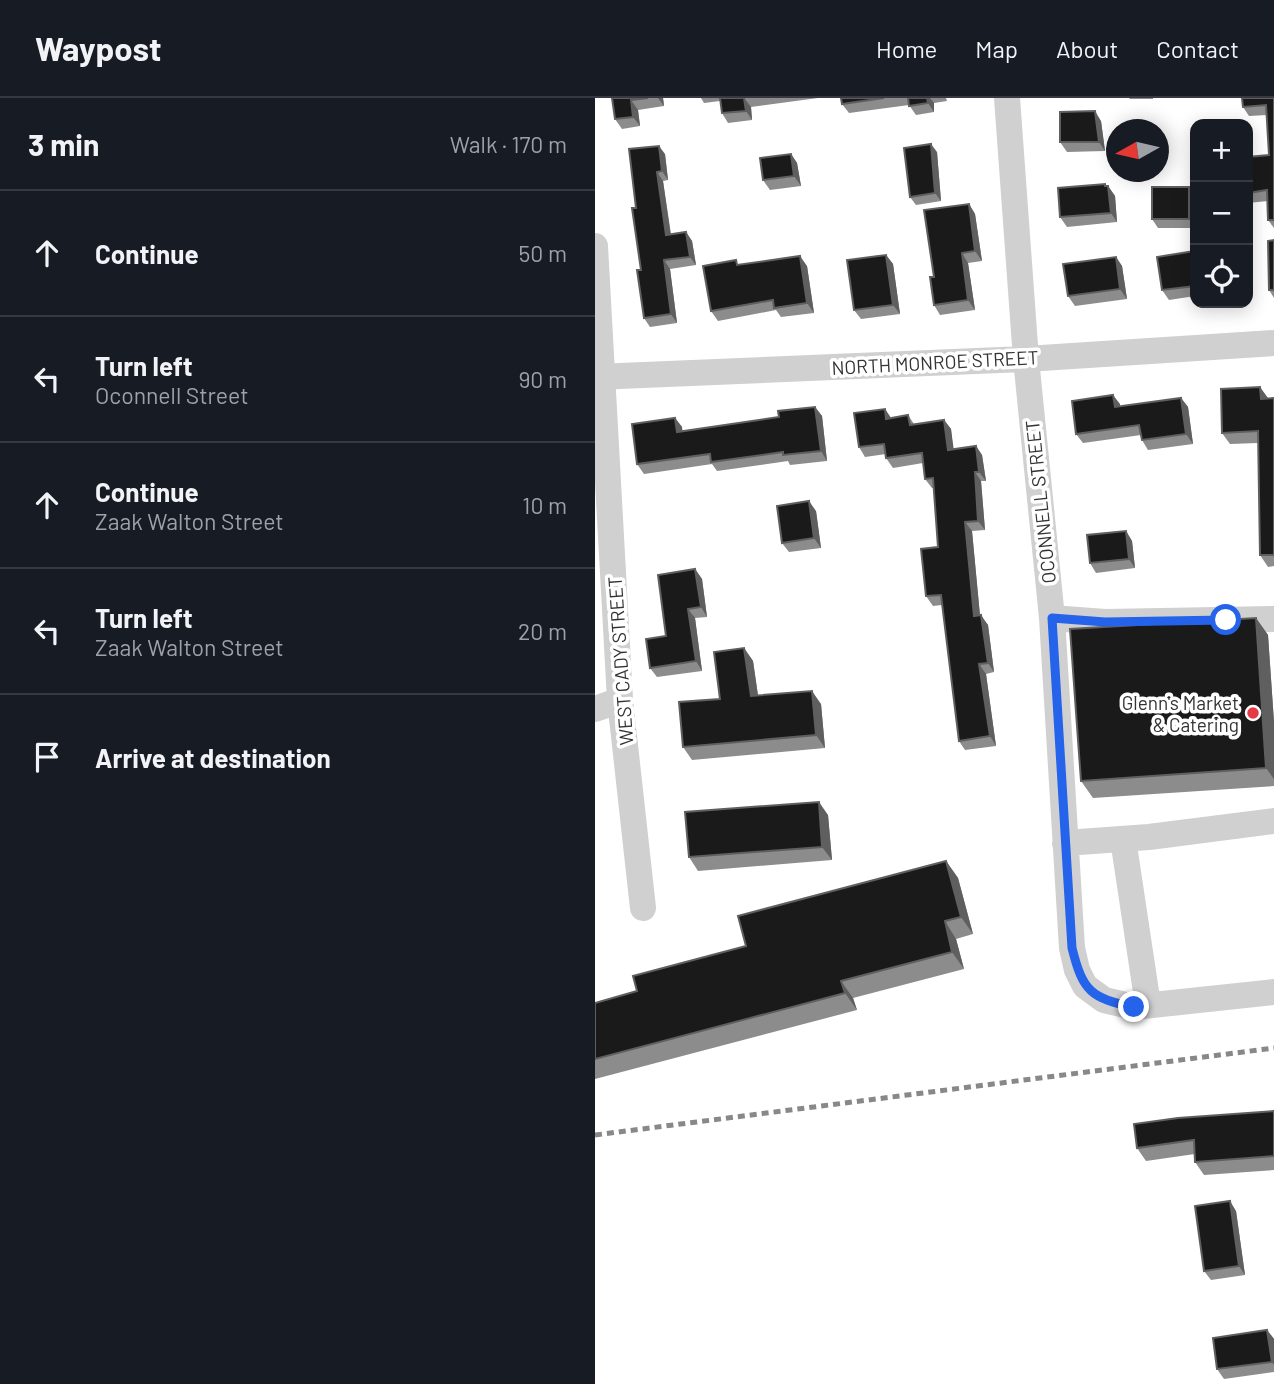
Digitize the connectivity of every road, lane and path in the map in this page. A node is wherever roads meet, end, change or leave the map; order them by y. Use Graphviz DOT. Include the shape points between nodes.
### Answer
graph roads {
  1 [pos="1007,98"];
  2 [pos="595,247"];
  3 [pos="1274,343"];
  4 [pos="1026,359"];
  5 [pos="599,377"];
  6 [pos="1052,618"];
  7 [pos="1274,619"];
  8 [pos="620,700"];
  9 [pos="595,709"];
  10 [pos="1274,821"];
  11 [pos="1123,839"];
  12 [pos="1065,843"];
  13 [pos="643,908"];
  14 [pos="1274,992"];
  15 [pos="1148,1005"];
  1 -- 4 [label="street, OCONNELL STREET"];
  2 -- 5 [label="street, WEST CADY STREET"];
  3 -- 4 [label="street, NORTH MONROE STREET"];
  4 -- 5 [label="street, NORTH MONROE STREET"];
  4 -- 6 [label="street, OCONNELL STREET"];
  5 -- 8 [label="street, WEST CADY STREET"];
  6 -- 7 [label="street" via="1105,622"];
  6 -- 12 [label="street, OCONNELL STREET"];
  8 -- 9 [label="street"];
  8 -- 13 [label="street, WEST CADY STREET"];
  10 -- 11 [label="street"];
  11 -- 12 [label="street"];
  11 -- 15 [label="street"];
  12 -- 15 [label="street, OCONNELL STREET" via="1072,948 1085,986 1104,1000 1134,1007"];
  14 -- 15 [label="street, OCONNELL STREET"];
}
